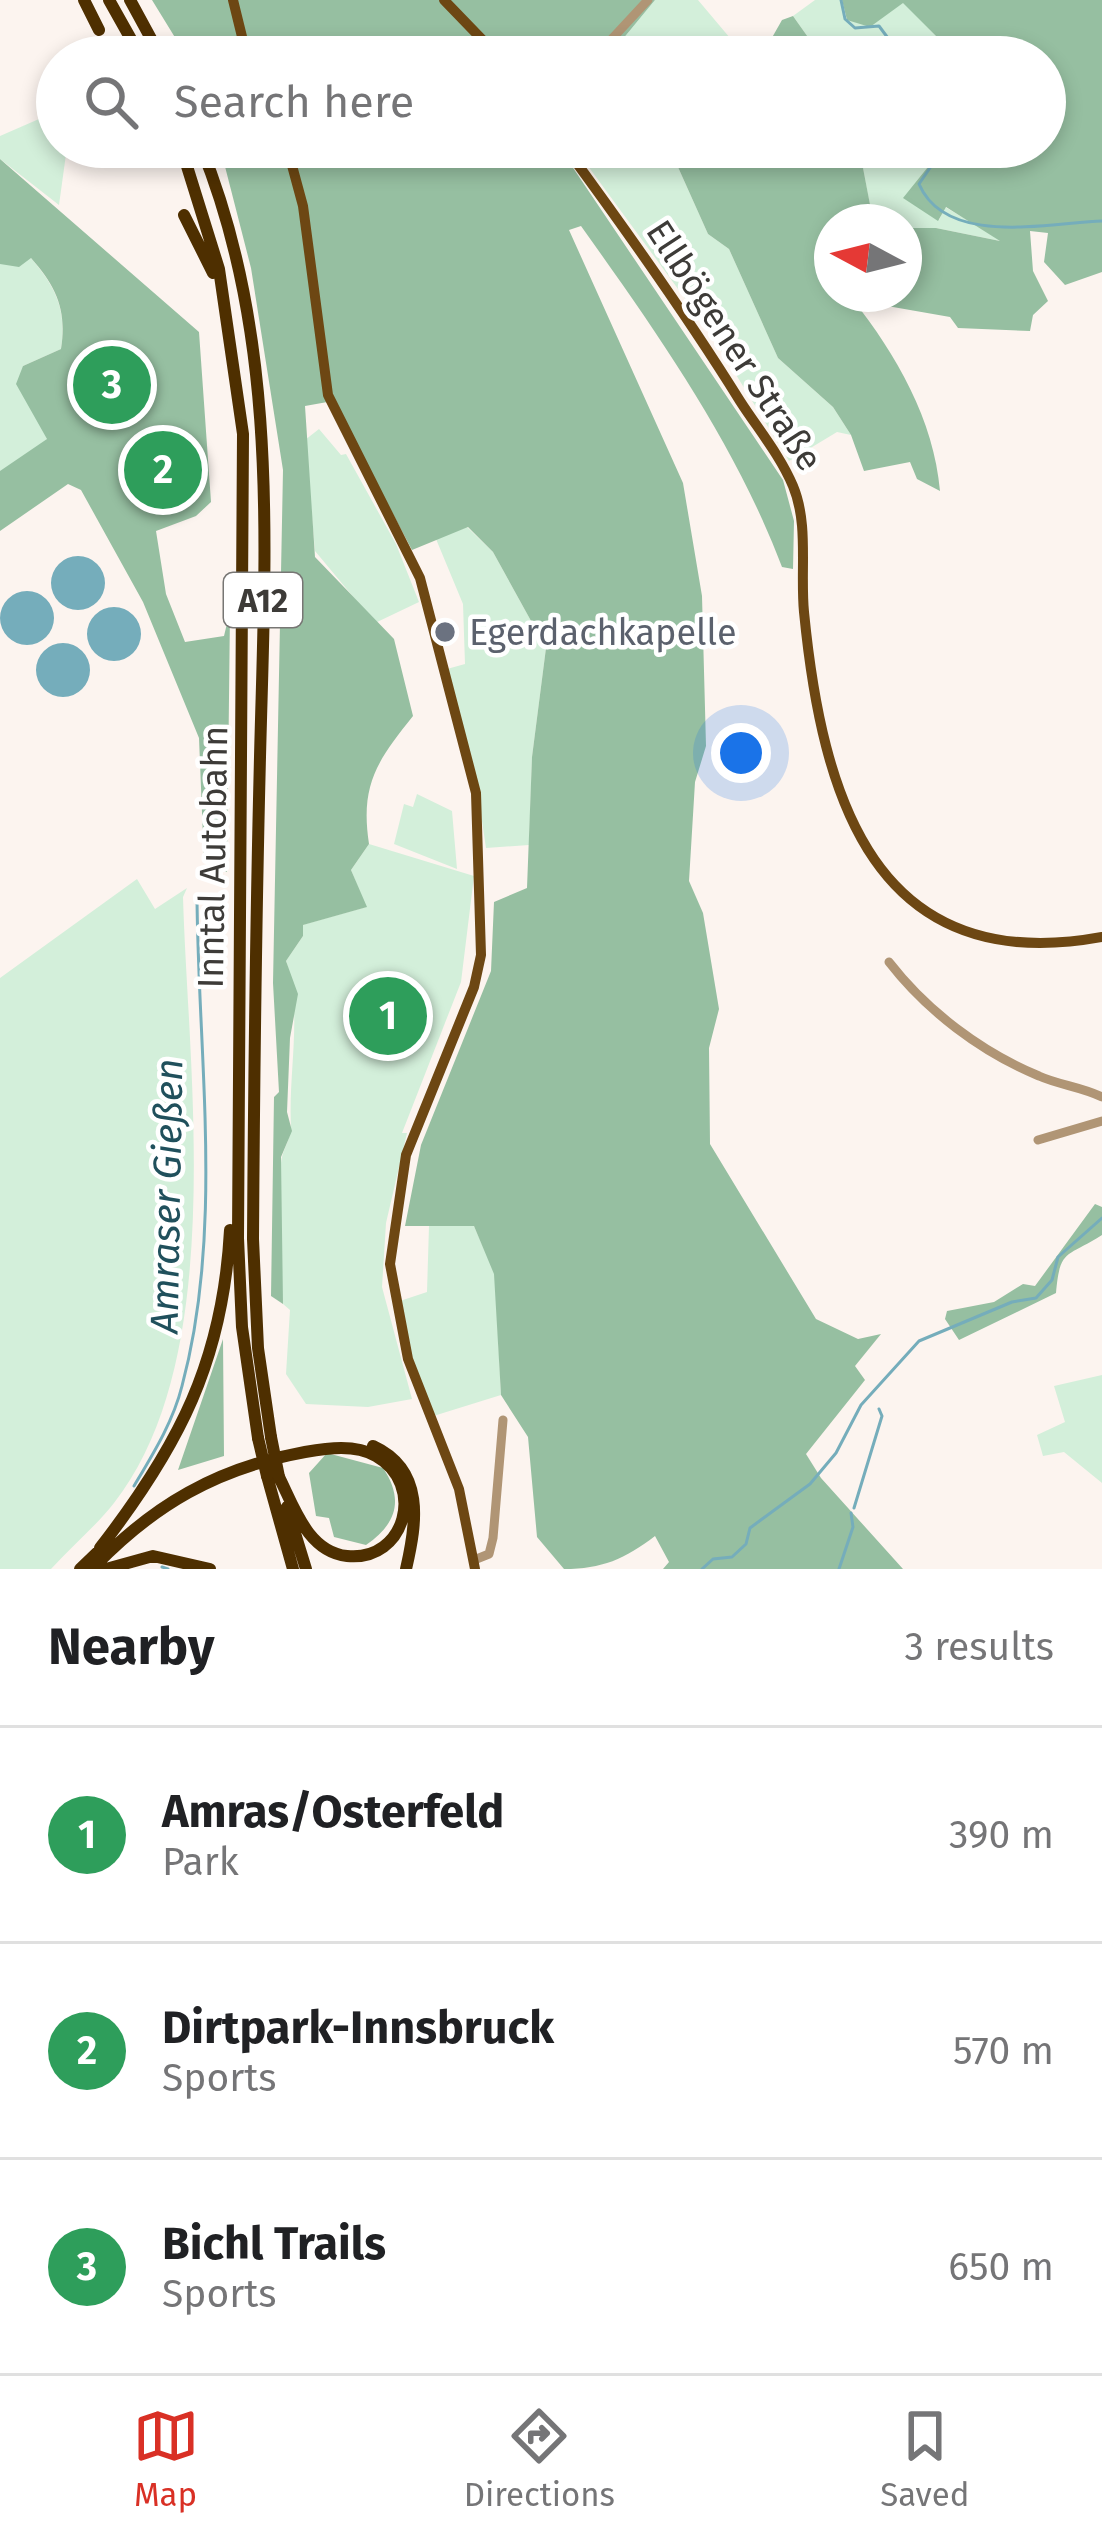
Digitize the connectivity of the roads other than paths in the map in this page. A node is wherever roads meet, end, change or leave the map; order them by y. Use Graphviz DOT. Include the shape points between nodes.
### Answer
graph roads {
  1 [pos="84,0"];
  2 [pos="109,0"];
  3 [pos="130,0"];
  4 [pos="233,0"];
  5 [pos="444,0"];
  6 [pos="648,0"];
  7 [pos="99,30"];
  8 [pos="129,36"];
  9 [pos="150,36"];
  10 [pos="242,36"];
  11 [pos="479,36"];
  12 [pos="615,36"];
  13 [pos="188,168"];
  14 [pos="208,168"];
  15 [pos="293,168"];
  16 [pos="580,168"];
  17 [pos="184,214"];
  18 [pos="223,289"];
  19 [pos="1102,937"];
  20 [pos="889,962"];
  21 [pos="1102,1097"];
  22 [pos="1102,1121"];
  23 [pos="1038,1140"];
  24 [pos="238,1199"];
  25 [pos="503,1420"];
  26 [pos="265,1438"];
  27 [pos="273,1477"];
  28 [pos="97,1552"];
  29 [pos="474,1565"];
  30 [pos="80,1569"];
  31 [pos="92,1569"];
  32 [pos="106,1569"];
  33 [pos="210,1569"];
  34 [pos="293,1569"];
  35 [pos="306,1569"];
  36 [pos="406,1569"];
  1 -- 7 [label="highway"];
  2 -- 8 [label="highway"];
  3 -- 9 [label="highway"];
  4 -- 10 [label="main road"];
  5 -- 11 [label="main road"];
  6 -- 12 [label="street"];
  13 -- 18 [label="highway, Inntal Autobahn / A12"];
  14 -- 26 [label="highway, Inntal Autobahn / A12" via="238,263 261,431 254,1262"];
  15 -- 29 [label="main road" via="339,425 420,578 476,793 481,955 406,1155 390,1264 408,1359 459,1490"];
  16 -- 19 [label="main road, Ellbögener Straße" via="708,346 791,481 801,511 818,722 838,791 870,857 916,907 957,929 1016,942"];
  17 -- 18 [label="highway"];
  18 -- 24 [label="highway, Inntal Autobahn / A12" via="243,434"];
  20 -- 21 [label="street" via="968,1036 1037,1076"];
  22 -- 23 [label="street"];
  24 -- 26 [label="highway, Inntal Autobahn / A12" via="242,1327"];
  24 -- 28 [label="highway" via="221,1313 199,1390 154,1477"];
  25 -- 29 [label="street" via="493,1538"];
  26 -- 27 [label="highway, Inntal Autobahn / A12, bridge"];
  27 -- 31 [label="highway" via="310,1534 335,1553 380,1549 403,1521 404,1490 386,1463 363,1451 319,1450 194,1486"];
  27 -- 34 [label="highway, Inntal Autobahn / A12"];
  27 -- 35 [label="highway, Inntal Autobahn / A12"];
  28 -- 30 [label="highway"];
  28 -- 36 [label="highway" via="162,1497 214,1469 350,1441 387,1453 409,1479 415,1523"];
  32 -- 33 [label="highway" via="153,1556"];
}
